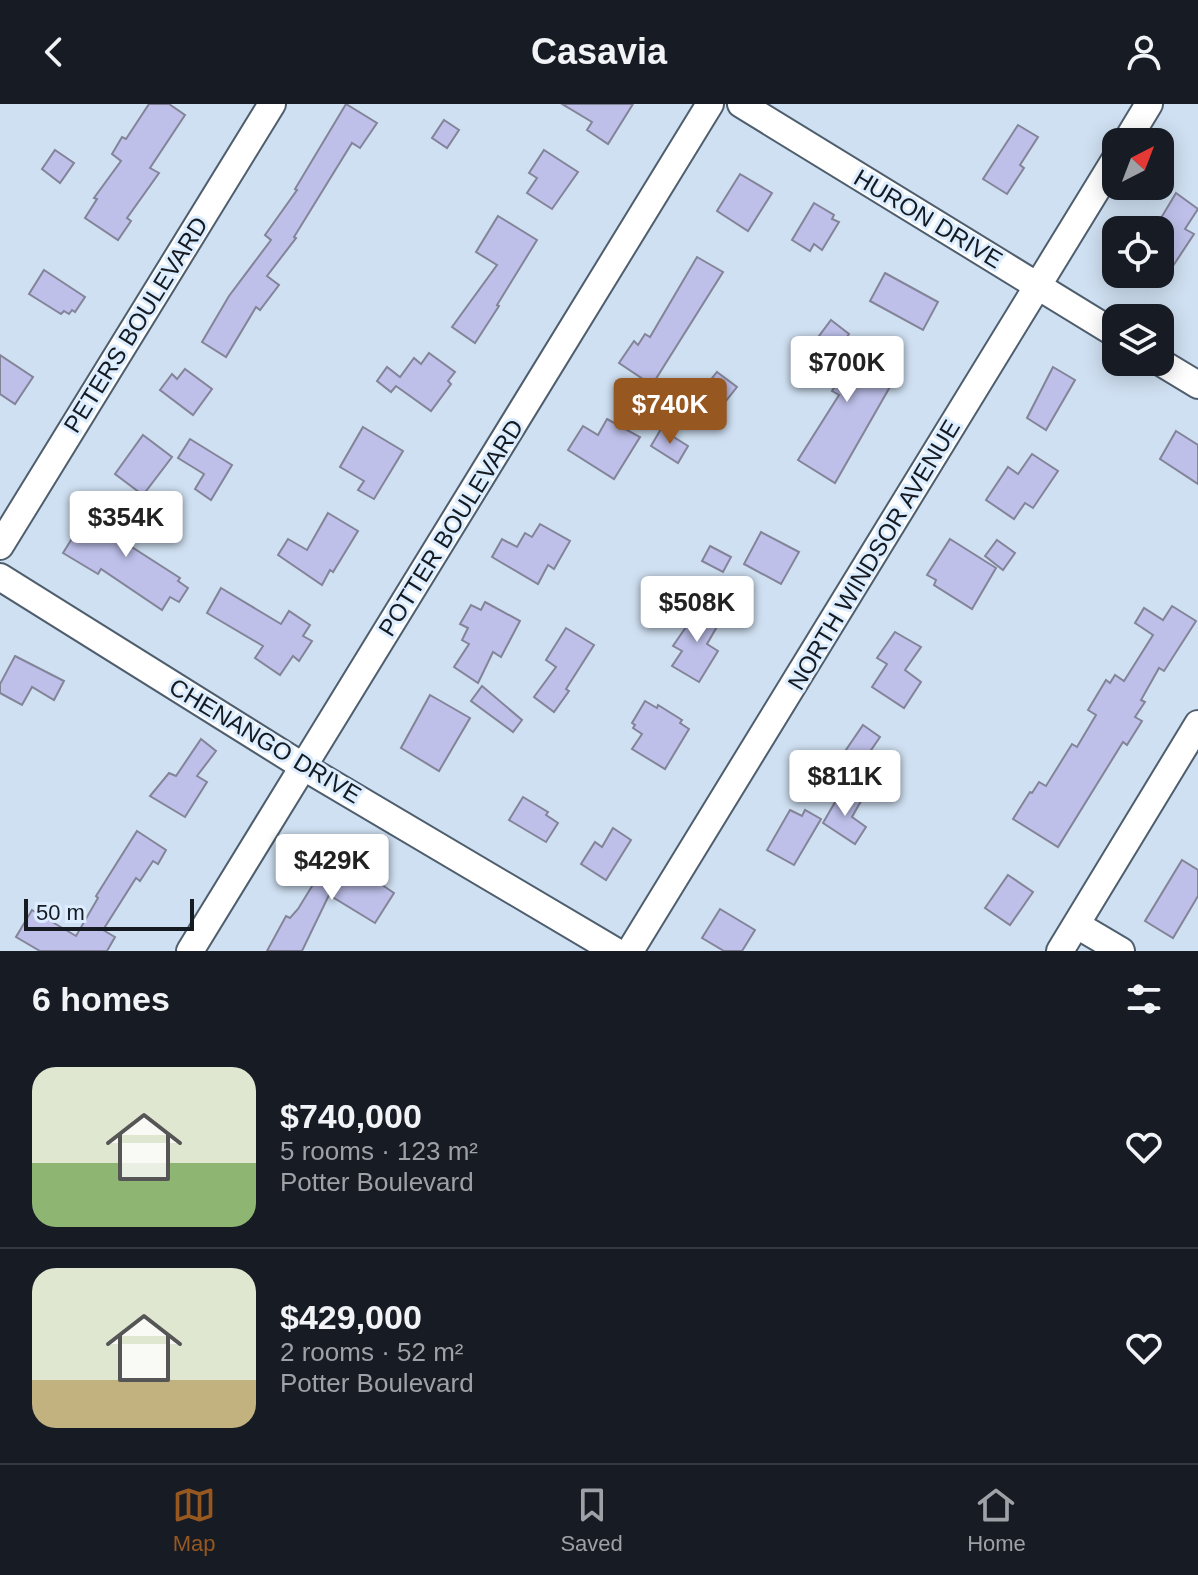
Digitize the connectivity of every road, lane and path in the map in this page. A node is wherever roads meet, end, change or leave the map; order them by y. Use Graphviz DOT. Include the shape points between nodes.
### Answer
graph roads {
  1 [pos="272,104"];
  2 [pos="710,104"];
  3 [pos="741,104"];
  4 [pos="1149,104"];
  5 [pos="1134,128"];
  6 [pos="1102,181"];
  7 [pos="1038,286"];
  8 [pos="1102,325"];
  9 [pos="1174,370"];
  10 [pos="1198,385"];
  11 [pos="0,546"];
  12 [pos="0,577"];
  13 [pos="1198,724"];
  14 [pos="304,767"];
  15 [pos="1077,925"];
  16 [pos="190,951"];
  17 [pos="615,951"];
  18 [pos="630,951"];
  19 [pos="1060,951"];
  20 [pos="1121,951"];
  1 -- 11 [label="street, PETERS BOULEVARD"];
  2 -- 14 [label="street, POTTER BOULEVARD"];
  3 -- 7 [label="street, HURON DRIVE"];
  4 -- 5 [label="street"];
  6 -- 7 [label="street, NORTH WINDSOR AVENUE"];
  7 -- 8 [label="street, HURON DRIVE"];
  7 -- 18 [label="street, NORTH WINDSOR AVENUE"];
  9 -- 10 [label="street"];
  12 -- 14 [label="street, CHENANGO DRIVE"];
  13 -- 15 [label="street"];
  14 -- 16 [label="street, POTTER BOULEVARD"];
  14 -- 17 [label="street, CHENANGO DRIVE"];
  15 -- 19 [label="street"];
  15 -- 20 [label="street"];
}
